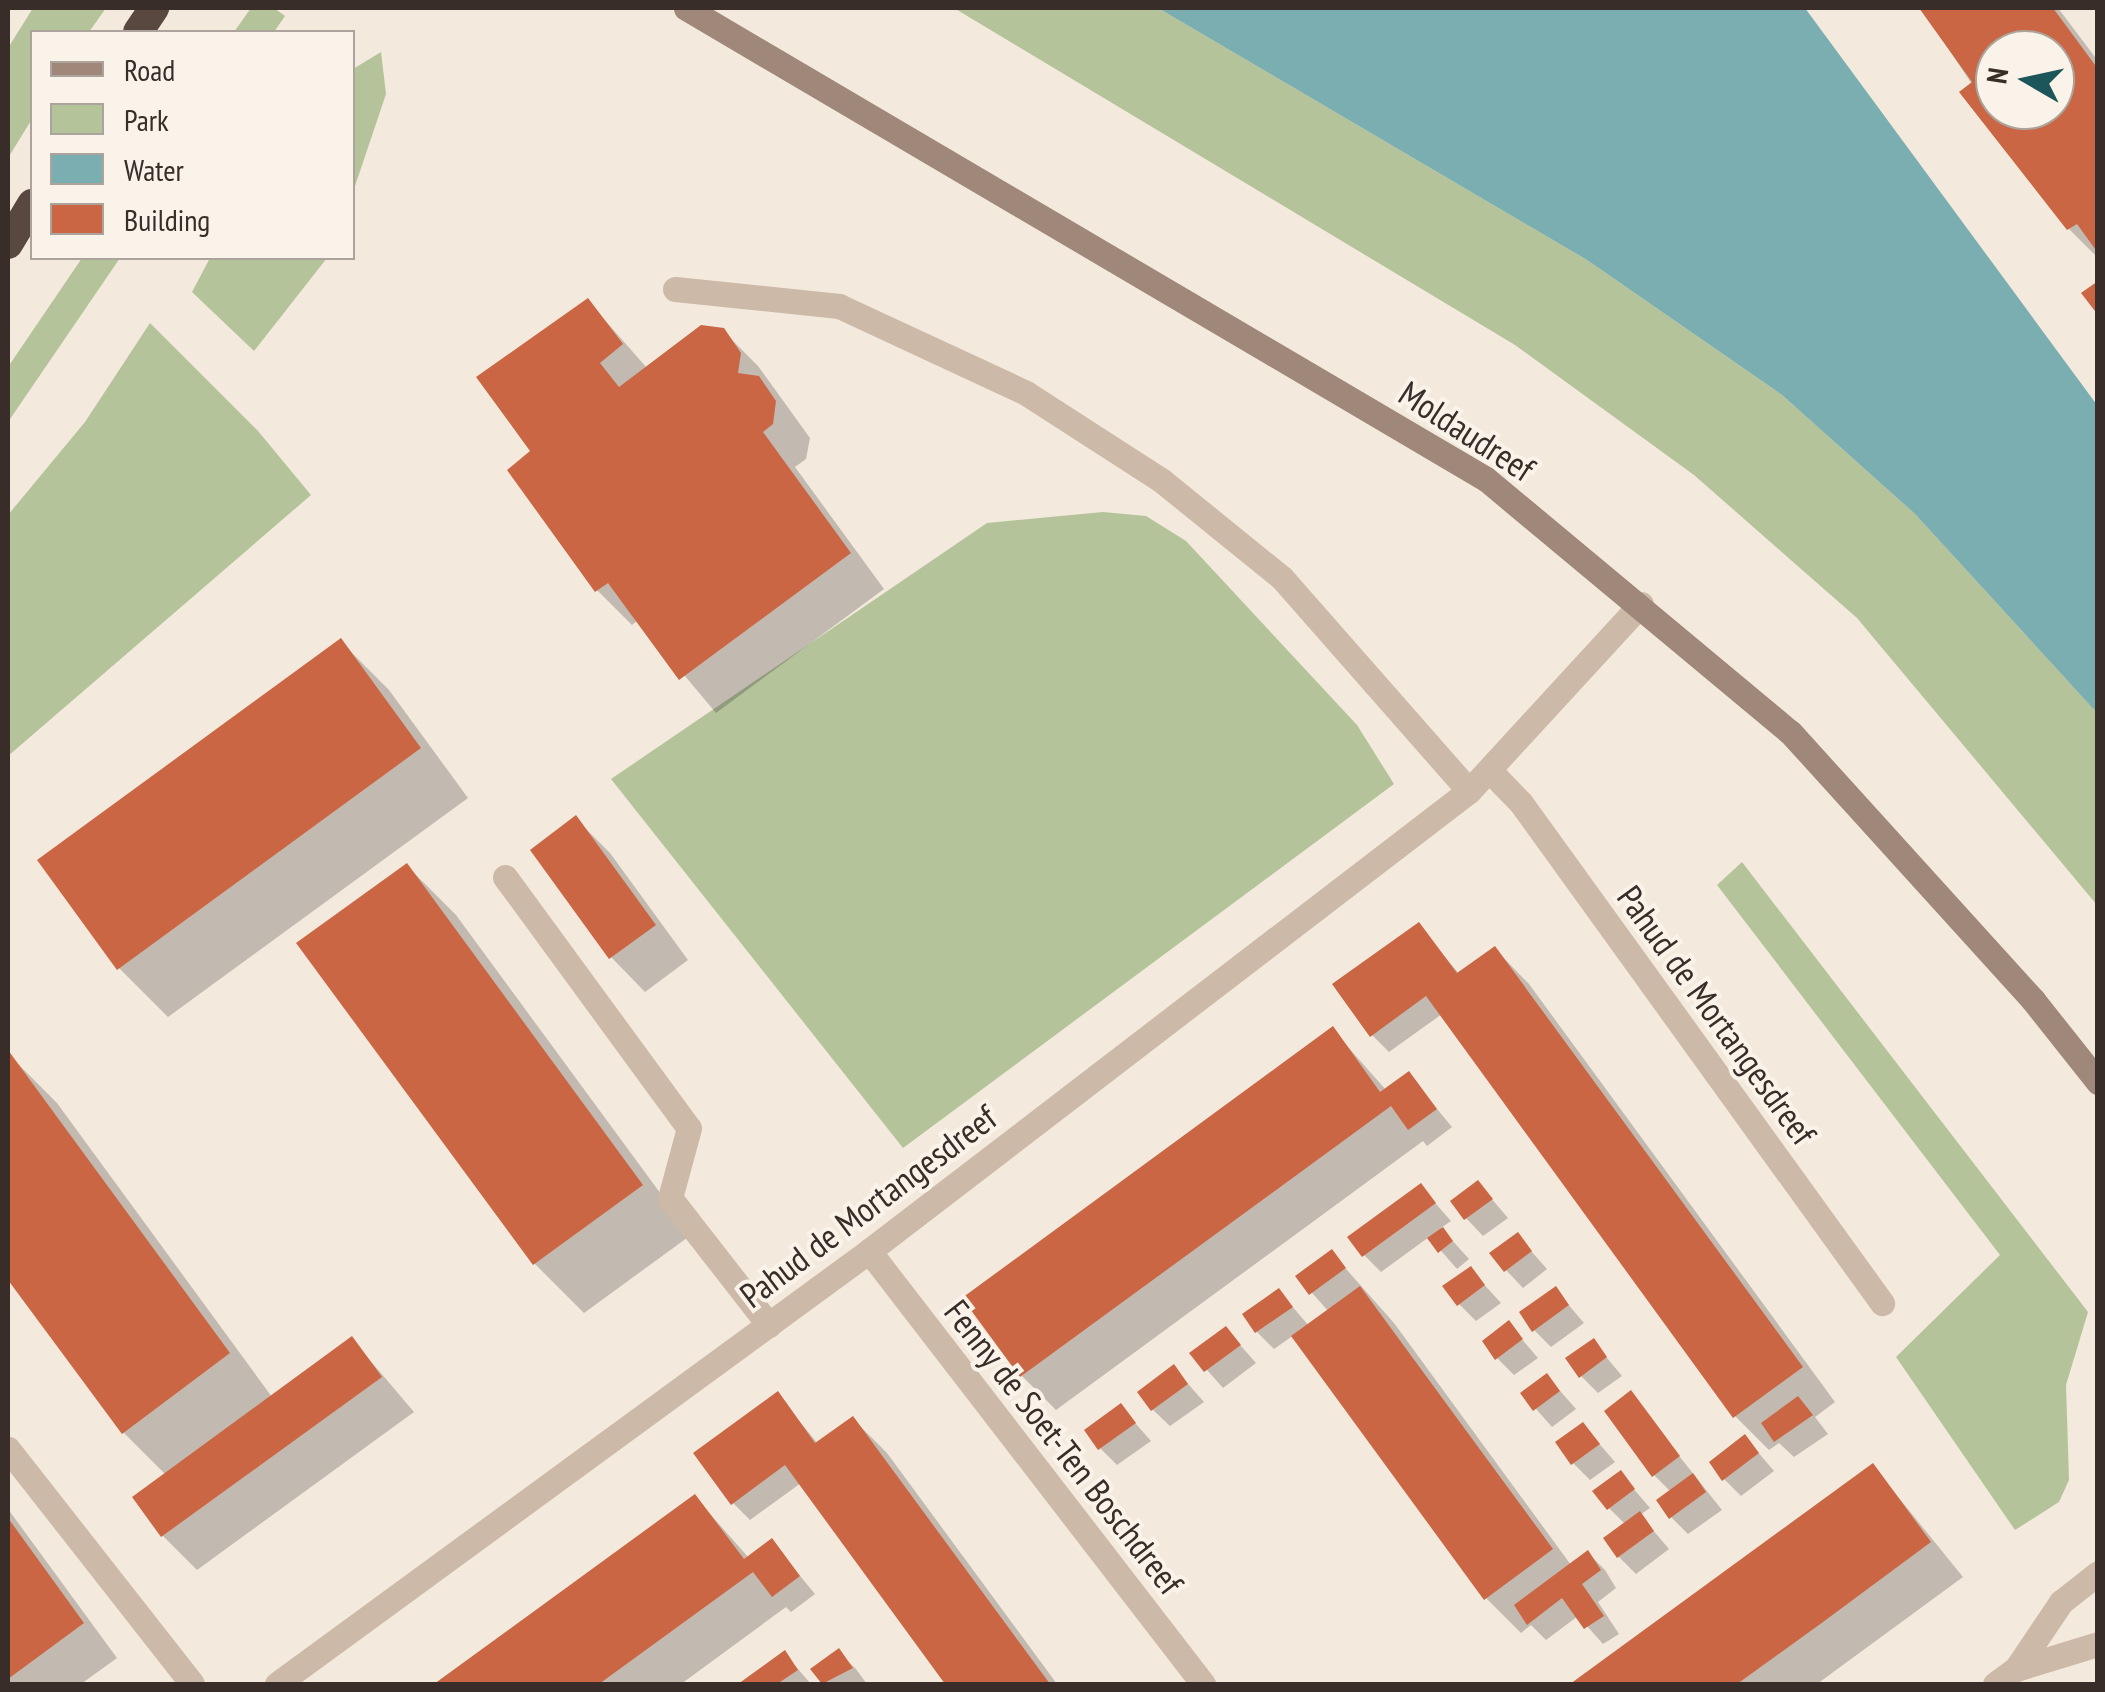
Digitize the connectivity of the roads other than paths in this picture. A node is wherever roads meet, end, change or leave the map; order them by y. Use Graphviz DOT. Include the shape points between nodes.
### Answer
graph roads {
  1 [pos="154,8"];
  2 [pos="686,8"];
  3 [pos="139,30"];
  4 [pos="30,207"];
  5 [pos="8,244"];
  6 [pos="675,289"];
  7 [pos="1641,604"];
  8 [pos="1491,772"];
  9 [pos="1470,790"];
  10 [pos="505,877"];
  11 [pos="2091,1076"];
  12 [pos="2098,1104"];
  13 [pos="869,1251"];
  14 [pos="1882,1304"];
  15 [pos="770,1325"];
  16 [pos="8,1449"];
  17 [pos="2098,1573"];
  18 [pos="2098,1644"];
  19 [pos="2006,1677"];
  20 [pos="192,1684"];
  21 [pos="278,1684"];
  22 [pos="1203,1684"];
  1 -- 3 [label="highway"];
  2 -- 7 [label="street, Moldaudreef" via="1486,478"];
  4 -- 5 [label="highway"];
  6 -- 9 [label="street" via="839,306 1026,392 1161,480 1282,578"];
  7 -- 8 [label="street, Pahud de Mortangesdreef"];
  7 -- 11 [label="street, Moldaudreef" via="1790,732 2033,1000"];
  8 -- 9 [label="street, Pahud de Mortangesdreef"];
  8 -- 14 [label="street, Pahud de Mortangesdreef" via="1522,804"];
  9 -- 13 [label="street, Pahud de Mortangesdreef"];
  10 -- 15 [label="street" via="689,1128 670,1198"];
  11 -- 12 [label="street, Moldaudreef"];
  13 -- 15 [label="street, Pahud de Mortangesdreef"];
  13 -- 22 [label="street, Fenny de Soet-Ten Boschdreef"];
  15 -- 21 [label="street, Pahud de Mortangesdreef"];
  16 -- 20 [label="street"];
  17 -- 19 [label="street" via="2060,1602"];
  18 -- 19 [label="street"];
}
